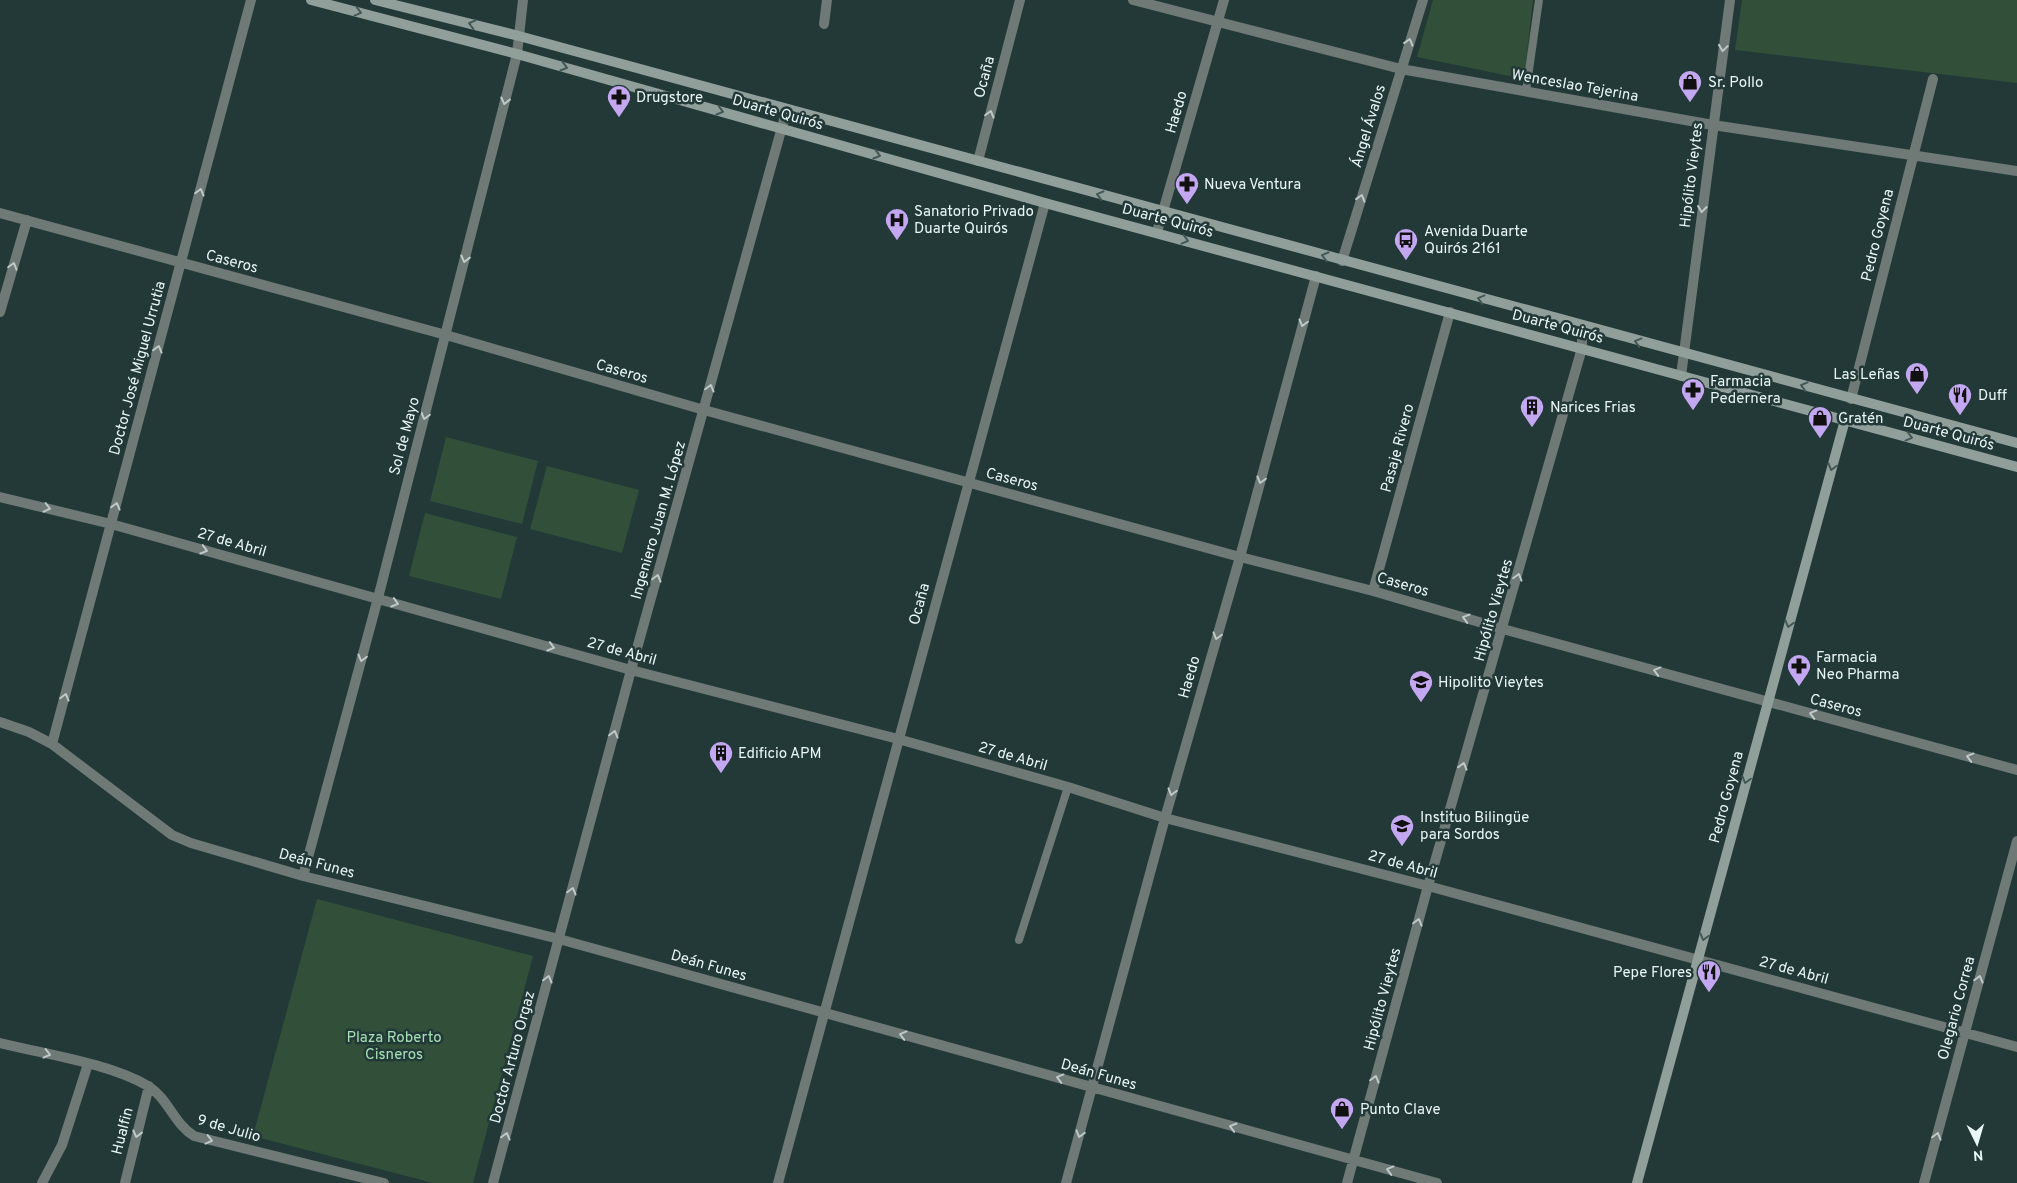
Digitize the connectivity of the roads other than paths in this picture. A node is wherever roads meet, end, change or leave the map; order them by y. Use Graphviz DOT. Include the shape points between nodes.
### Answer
graph roads {
  1 [pos="251,0"];
  2 [pos="311,0"];
  3 [pos="376,0"];
  4 [pos="523,0"];
  5 [pos="827,0"];
  6 [pos="1020,0"];
  7 [pos="1133,0"];
  8 [pos="1224,0"];
  9 [pos="1422,0"];
  10 [pos="1539,0"];
  11 [pos="1730,0"];
  12 [pos="1217,22"];
  13 [pos="824,24"];
  14 [pos="519,36"];
  15 [pos="517,54"];
  16 [pos="1401,69"];
  17 [pos="1932,79"];
  18 [pos="1526,91"];
  19 [pos="787,109"];
  20 [pos="1713,125"];
  21 [pos="782,128"];
  22 [pos="1913,155"];
  23 [pos="978,161"];
  24 [pos="2017,171"];
  25 [pos="1045,203"];
  26 [pos="1162,212"];
  27 [pos="0,213"];
  28 [pos="27,220"];
  29 [pos="1157,232"];
  30 [pos="1342,261"];
  31 [pos="181,263"];
  32 [pos="1316,276"];
  33 [pos="0,312"];
  34 [pos="1450,312"];
  35 [pos="1582,326"];
  36 [pos="446,335"];
  37 [pos="1582,348"];
  38 [pos="1685,355"];
  39 [pos="1681,376"];
  40 [pos="1851,399"];
  41 [pos="704,410"];
  42 [pos="1845,420"];
  43 [pos="2017,443"];
  44 [pos="2017,467"];
  45 [pos="968,483"];
  46 [pos="0,497"];
  47 [pos="111,524"];
  48 [pos="1240,557"];
  49 [pos="1373,591"];
  50 [pos="378,598"];
  51 [pos="1503,629"];
  52 [pos="631,670"];
  53 [pos="1768,702"];
  54 [pos="0,722"];
  55 [pos="898,739"];
  56 [pos="52,744"];
  57 [pos="2017,770"];
  58 [pos="1068,787"];
  59 [pos="1164,818"];
  60 [pos="2017,841"];
  61 [pos="303,876"];
  62 [pos="1428,886"];
  63 [pos="559,938"];
  64 [pos="1020,940"];
  65 [pos="1698,959"];
  66 [pos="825,1013"];
  67 [pos="1965,1033"];
  68 [pos="0,1043"];
  69 [pos="2017,1047"];
  70 [pos="88,1064"];
  71 [pos="149,1086"];
  72 [pos="1093,1088"];
  73 [pos="1353,1160"];
  74 [pos="42,1183"];
  75 [pos="125,1183"];
  76 [pos="384,1183"];
  77 [pos="493,1183"];
  78 [pos="778,1183"];
  79 [pos="1066,1183"];
  80 [pos="1347,1183"];
  81 [pos="1437,1183"];
  82 [pos="1637,1183"];
  83 [pos="1924,1183"];
  31 -- 1 [label="street, Doctor José Miguel Urrutia, one-way"];
  2 -- 15 [label="main road, Duarte Quirós, one-way"];
  14 -- 3 [label="main road, Duarte Quirós, one-way"];
  4 -- 14 [label="street, Sol de Mayo"];
  5 -- 13 [label="street"];
  23 -- 6 [label="street, Ocaña, one-way"];
  7 -- 12 [label="street, Wenceslao Tejerina"];
  8 -- 12 [label="street, Haedo"];
  16 -- 9 [label="street, Ángel Ávalos, one-way"];
  10 -- 18 [label="lane"];
  11 -- 20 [label="street, Hipólito Vieytes, one-way"];
  12 -- 16 [label="street, Wenceslao Tejerina"];
  12 -- 26 [label="street, Haedo"];
  14 -- 15 [label="street, Sol de Mayo"];
  14 -- 19 [label="main road, Duarte Quirós"];
  15 -- 21 [label="main road, Duarte Quirós, one-way"];
  15 -- 36 [label="street, Sol de Mayo, one-way"];
  16 -- 18 [label="street, Wenceslao Tejerina"];
  30 -- 16 [label="street, Ángel Ávalos, one-way"];
  17 -- 22 [label="street, Pedro Goyena"];
  18 -- 20 [label="street, Wenceslao Tejerina"];
  19 -- 21 [label="street, Ingeniero Juan M. López"];
  19 -- 23 [label="main road, Duarte Quirós"];
  20 -- 22 [label="street, Wenceslao Tejerina"];
  20 -- 38 [label="street, Hipólito Vieytes, one-way"];
  21 -- 25 [label="main road, Duarte Quirós, one-way"];
  41 -- 21 [label="street, Ingeniero Juan M. López, one-way"];
  22 -- 24 [label="street, Wenceslao Tejerina"];
  22 -- 40 [label="street, Pedro Goyena"];
  26 -- 23 [label="main road, Duarte Quirós, one-way"];
  25 -- 29 [label="main road, Duarte Quirós"];
  25 -- 45 [label="street, Ocaña"];
  26 -- 29 [label="street, Haedo"];
  30 -- 26 [label="main road, Duarte Quirós, one-way"];
  27 -- 28 [label="street, Caseros"];
  28 -- 31 [label="street, Caseros"];
  33 -- 28 [label="street, one-way"];
  29 -- 32 [label="main road, Duarte Quirós, one-way"];
  35 -- 30 [label="main road, Duarte Quirós, one-way"];
  31 -- 36 [label="street, Caseros"];
  47 -- 31 [label="street, Doctor José Miguel Urrutia, one-way"];
  32 -- 34 [label="main road, Duarte Quirós"];
  32 -- 48 [label="street, Haedo, one-way"];
  34 -- 37 [label="main road, Duarte Quirós"];
  34 -- 49 [label="street, Pasaje Rivero"];
  35 -- 37 [label="street, Hipólito Vieytes"];
  38 -- 35 [label="main road, Duarte Quirós, one-way"];
  36 -- 41 [label="street, Caseros"];
  36 -- 50 [label="street, Sol de Mayo, one-way"];
  37 -- 39 [label="main road, Duarte Quirós"];
  51 -- 37 [label="street, Hipólito Vieytes, one-way"];
  38 -- 39 [label="street, Hipólito Vieytes"];
  40 -- 38 [label="main road, Duarte Quirós, one-way"];
  39 -- 42 [label="main road, Duarte Quirós"];
  40 -- 43 [label="main road, Duarte Quirós"];
  41 -- 45 [label="street, Caseros"];
  52 -- 41 [label="street, Ingeniero Juan M. López, one-way"];
  42 -- 44 [label="main road, Duarte Quirós, one-way"];
  42 -- 53 [label="main road, Pedro Goyena, one-way"];
  45 -- 48 [label="street, Caseros"];
  45 -- 55 [label="street, Ocaña"];
  46 -- 47 [label="street, 27 de Abril, one-way"];
  47 -- 50 [label="street, 27 de Abril, one-way"];
  56 -- 47 [label="street, Doctor José Miguel Urrutia, one-way"];
  48 -- 49 [label="street, Caseros"];
  48 -- 59 [label="street, Haedo, one-way"];
  51 -- 49 [label="street, Caseros, one-way"];
  50 -- 52 [label="street, 27 de Abril, one-way"];
  50 -- 61 [label="street, Sol de Mayo, one-way"];
  53 -- 51 [label="street, Caseros, one-way"];
  62 -- 51 [label="street, Hipólito Vieytes, one-way"];
  52 -- 55 [label="street, 27 de Abril"];
  63 -- 52 [label="street, Ingeniero Juan M. López, one-way"];
  57 -- 53 [label="street, Caseros, one-way"];
  53 -- 65 [label="main road, Pedro Goyena, one-way"];
  54 -- 56 [label="street, Deán Funes"];
  55 -- 58 [label="street, 27 de Abril"];
  55 -- 66 [label="street, Ocaña"];
  56 -- 61 [label="street, Deán Funes" via="172,836"];
  58 -- 59 [label="street, 27 de Abril"];
  58 -- 64 [label="lane"];
  59 -- 62 [label="street, 27 de Abril"];
  59 -- 72 [label="street, Haedo"];
  67 -- 60 [label="street, Olegario Correa, one-way"];
  61 -- 63 [label="street, Deán Funes"];
  62 -- 65 [label="street, 27 de Abril"];
  73 -- 62 [label="street, Hipólito Vieytes, one-way"];
  63 -- 66 [label="street, Deán Funes"];
  77 -- 63 [label="street, Doctor Arturo Orgaz, one-way"];
  65 -- 67 [label="street, 27 de Abril"];
  65 -- 82 [label="main road, Pedro Goyena"];
  72 -- 66 [label="street, Deán Funes, one-way"];
  66 -- 78 [label="street, Ocaña"];
  67 -- 69 [label="street, 27 de Abril"];
  83 -- 67 [label="street, Olegario Correa, one-way"];
  68 -- 70 [label="street, 9 de Julio, one-way"];
  70 -- 71 [label="street, 9 de Julio"];
  70 -- 74 [label="street" via="62,1145"];
  71 -- 75 [label="street, Hualfin, one-way"];
  71 -- 76 [label="street, 9 de Julio, one-way" via="162,1097 186,1131 194,1136"];
  73 -- 72 [label="street, Deán Funes, one-way"];
  72 -- 79 [label="street, Haedo, one-way"];
  73 -- 80 [label="street, Hipólito Vieytes"];
  81 -- 73 [label="street, Deán Funes, one-way"];
}
